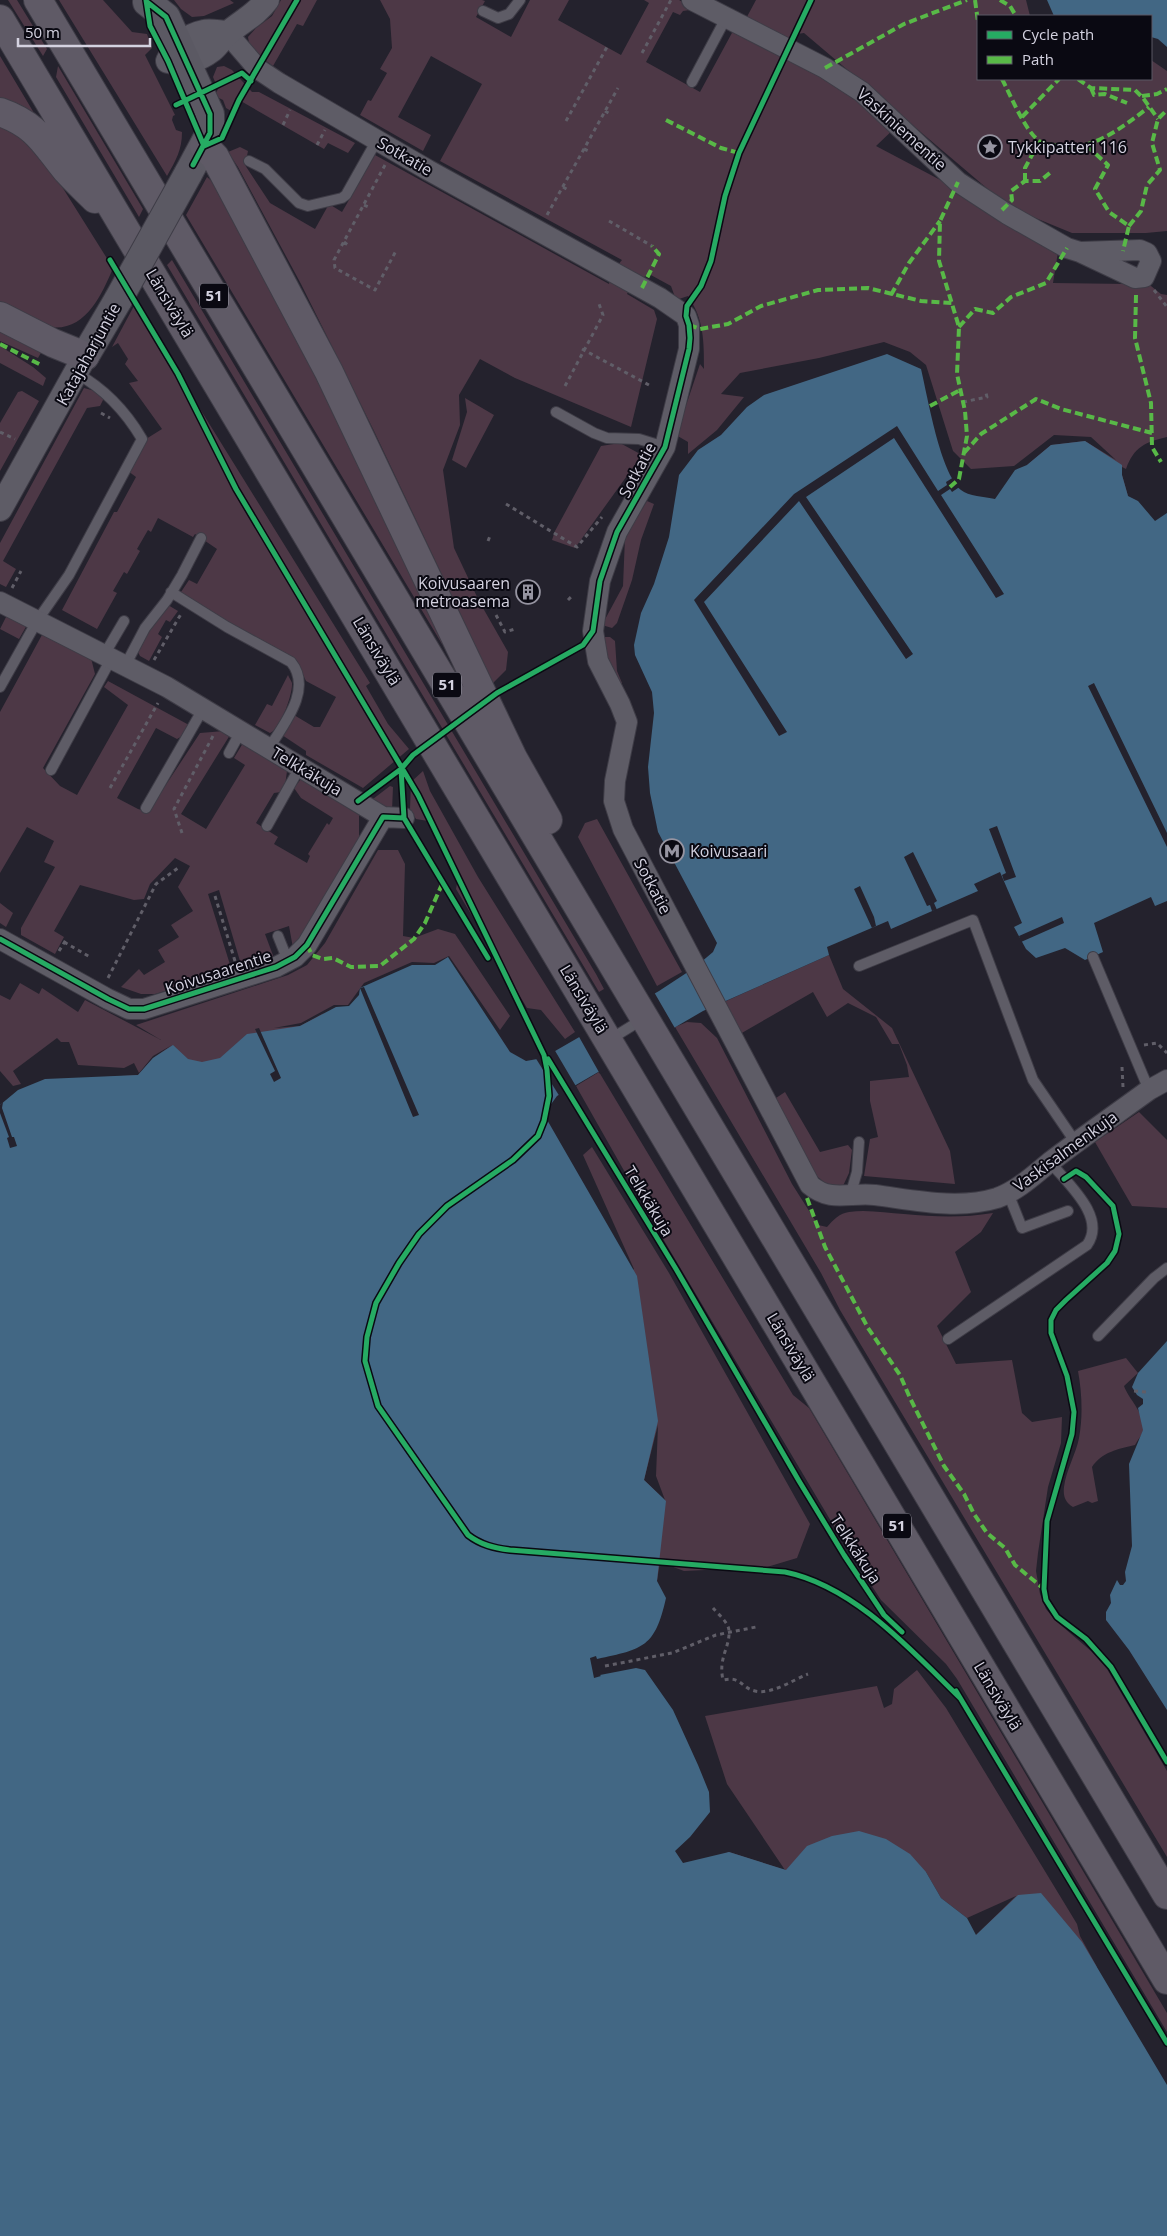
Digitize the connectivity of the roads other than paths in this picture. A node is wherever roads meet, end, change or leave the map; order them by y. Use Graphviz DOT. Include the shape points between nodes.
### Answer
graph roads {
  1 [pos="38,0"];
  2 [pos="267,0"];
  3 [pos="520,0"];
  4 [pos="692,0"];
  5 [pos="146,1"];
  6 [pos="483,11"];
  7 [pos="726,18"];
  8 [pos="0,19"];
  9 [pos="227,33"];
  10 [pos="178,56"];
  11 [pos="692,82"];
  12 [pos="0,112"];
  13 [pos="385,145"];
  14 [pos="204,146"];
  15 [pos="249,161"];
  16 [pos="126,230"];
  17 [pos="1080,252"];
  18 [pos="0,316"];
  19 [pos="80,364"];
  20 [pos="556,412"];
  21 [pos="665,447"];
  22 [pos="0,509"];
  23 [pos="201,538"];
  24 [pos="172,592"];
  25 [pos="0,602"];
  26 [pos="37,621"];
  27 [pos="124,621"];
  28 [pos="113,660"];
  29 [pos="0,687"];
  30 [pos="203,709"];
  31 [pos="241,731"];
  32 [pos="269,748"];
  33 [pos="229,753"];
  34 [pos="300,767"];
  35 [pos="50,770"];
  36 [pos="146,808"];
  37 [pos="382,817"];
  38 [pos="404,818"];
  39 [pos="267,826"];
  40 [pos="589,925"];
  41 [pos="278,936"];
  42 [pos="0,939"];
  43 [pos="1093,956"];
  44 [pos="288,961"];
  45 [pos="860,966"];
  46 [pos="638,1008"];
  47 [pos="602,1030"];
  48 [pos="1167,1080"];
  49 [pos="1149,1090"];
  50 [pos="859,1142"];
  51 [pos="1076,1143"];
  52 [pos="1050,1162"];
  53 [pos="810,1186"];
  54 [pos="1008,1193"];
  55 [pos="850,1196"];
  56 [pos="1068,1211"];
  57 [pos="1167,1268"];
  58 [pos="1098,1336"];
  59 [pos="948,1339"];
  60 [pos="1167,1895"];
  61 [pos="1167,1980"];
  1 -- 40 [label="highway, 51"];
  2 -- 9 [label="street" via="259,10"];
  3 -- 6 [label="lane" via="509,14 498,18"];
  4 -- 7 [label="street, Vaskiniementie"];
  5 -- 10 [label="main road, Katajaharjuntie" via="150,26"];
  7 -- 11 [label="lane"];
  7 -- 17 [label="street, Vaskiniementie" via="825,68 862,92 958,182 1006,214"];
  8 -- 16 [label="highway, Länsiväylä / 51"];
  9 -- 10 [label="street" via="212,50"];
  9 -- 13 [label="street, Sotkatie" via="258,69"];
  10 -- 14 [label="main road, Katajaharjuntie" via="210,114 210,133"];
  12 -- 16 [label="highway" via="29,126 48,144 67,171"];
  13 -- 15 [label="lane" via="342,198 308,206 299,203 265,169"];
  13 -- 21 [label="street, Sotkatie" via="660,298 686,316 689,348"];
  14 -- 19 [label="main road, Katajaharjuntie, bridge"];
  14 -- 40 [label="highway" via="215,157 329,372 513,758 566,851"];
  16 -- 47 [label="highway, Länsiväylä / 51"];
  18 -- 19 [label="highway" via="54,344"];
  19 -- 22 [label="street, Katajaharjuntie"];
  19 -- 26 [label="lane" via="131,420 142,439 69,575"];
  20 -- 21 [label="lane" via="608,438 639,439"];
  21 -- 53 [label="street, Sotkatie" via="617,532 600,581 593,631 598,661 627,722 614,801 623,829"];
  23 -- 24 [label="lane"];
  24 -- 28 [label="lane" via="145,628"];
  24 -- 32 [label="lane" via="296,667 298,698"];
  25 -- 26 [label="street, Telkkäkuja"];
  26 -- 28 [label="street, Telkkäkuja"];
  26 -- 29 [label="lane"];
  27 -- 28 [label="lane"];
  28 -- 30 [label="street, Telkkäkuja"];
  28 -- 35 [label="lane"];
  30 -- 31 [label="street, Telkkäkuja"];
  30 -- 36 [label="lane"];
  31 -- 32 [label="street, Telkkäkuja"];
  31 -- 33 [label="lane"];
  32 -- 34 [label="street, Telkkäkuja"];
  34 -- 37 [label="street, Telkkäkuja"];
  34 -- 39 [label="lane"];
  37 -- 38 [label="street, Telkkäkuja"];
  37 -- 44 [label="street, Koivusaarentie" via="307,945"];
  40 -- 46 [label="highway, 51"];
  41 -- 44 [label="lane"];
  42 -- 44 [label="street, Koivusaarentie" via="129,1009 144,1009"];
  43 -- 49 [label="lane"];
  45 -- 51 [label="lane" via="973,920 1033,1080"];
  46 -- 47 [label="lane"];
  46 -- 60 [label="highway, 51"];
  47 -- 61 [label="highway, Länsiväylä / 51"];
  48 -- 49 [label="street, Vaskisalmenkuja"];
  49 -- 51 [label="street, Vaskisalmenkuja"];
  50 -- 55 [label="lane" via="857,1172"];
  51 -- 52 [label="street, Vaskisalmenkuja"];
  52 -- 54 [label="street, Vaskisalmenkuja"];
  52 -- 59 [label="lane" via="1089,1210 1094,1225 1093,1237 1087,1245"];
  53 -- 55 [label="street, Vaskisalmenkuja" via="820,1194"];
  54 -- 55 [label="street, Vaskisalmenkuja" via="996,1198 952,1203 872,1195"];
  54 -- 56 [label="lane" via="1022,1228"];
  57 -- 58 [label="lane"];
}
